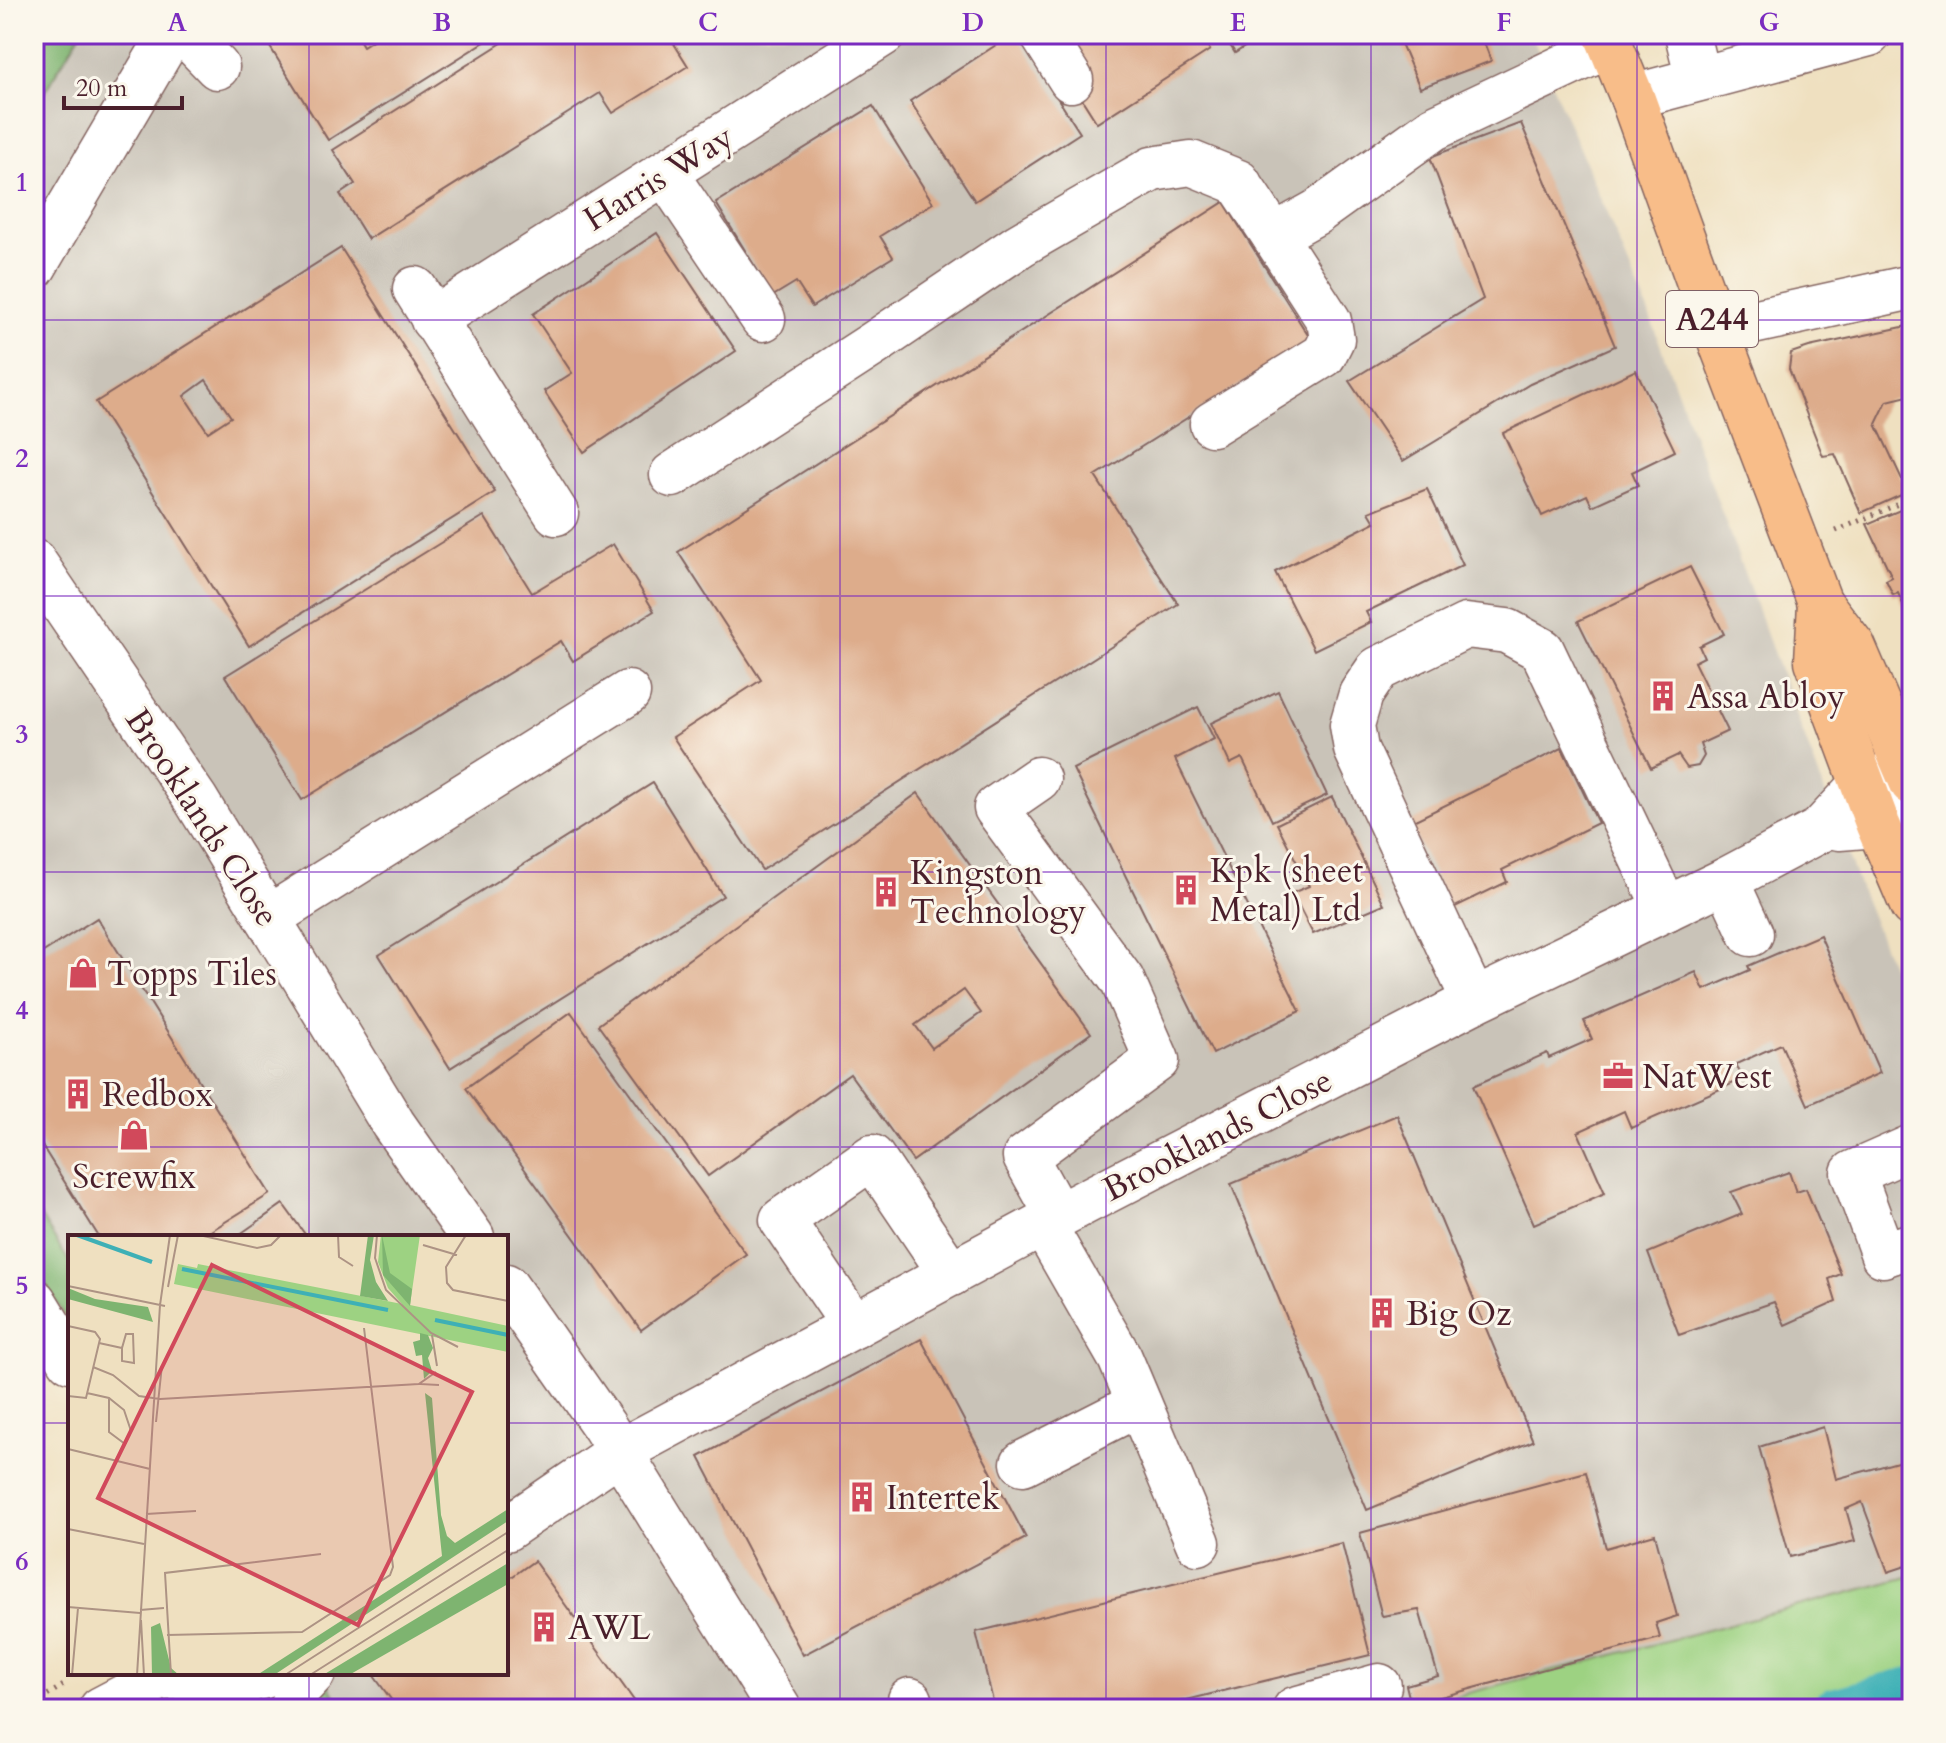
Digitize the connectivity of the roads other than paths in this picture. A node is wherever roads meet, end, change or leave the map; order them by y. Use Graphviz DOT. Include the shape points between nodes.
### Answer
graph roads {
  1 [pos="171,34"];
  2 [pos="185,34"];
  3 [pos="883,34"];
  4 [pos="1042,34"];
  5 [pos="1687,34"];
  6 [pos="1869,34"];
  7 [pos="1608,40"];
  8 [pos="217,67"];
  9 [pos="1698,79"];
  10 [pos="1071,80"];
  11 [pos="1632,97"];
  12 [pos="665,173"];
  13 [pos="1274,236"];
  14 [pos="34,267"];
  15 [pos="1912,287"];
  16 [pos="763,319"];
  17 [pos="1716,330"];
  18 [pos="1212,424"];
  19 [pos="672,475"];
  20 [pos="556,513"];
  21 [pos="34,562"];
  22 [pos="1820,603"];
  23 [pos="628,693"];
  24 [pos="1910,772"];
  25 [pos="1038,779"];
  26 [pos="1862,785"];
  27 [pos="1895,819"];
  28 [pos="1820,830"];
  29 [pos="1726,880"];
  30 [pos="1912,905"];
  31 [pos="1666,909"];
  32 [pos="268,918"];
  33 [pos="1751,934"];
  34 [pos="1474,1001"];
  35 [pos="1912,1147"];
  36 [pos="1051,1220"];
  37 [pos="471,1235"];
  38 [pos="1912,1245"];
  39 [pos="951,1274"];
  40 [pos="508,1289"];
  41 [pos="34,1301"];
  42 [pos="854,1326"];
  43 [pos="68,1357"];
  44 [pos="1139,1404"];
  45 [pos="619,1452"];
  46 [pos="1023,1463"];
  47 [pos="508,1528"];
  48 [pos="1198,1543"];
  49 [pos="266,1675"];
  50 [pos="311,1675"];
  51 [pos="1379,1686"];
  52 [pos="211,1687"];
  53 [pos="104,1699"];
  54 [pos="292,1709"];
  55 [pos="779,1709"];
  56 [pos="1295,1709"];
  1 -- 14 [label="street"];
  2 -- 8 [label="street"];
  3 -- 12 [label="street, Harris Way"];
  4 -- 10 [label="street"];
  5 -- 9 [label="street"];
  6 -- 9 [label="street"];
  7 -- 11 [label="main road, A244"];
  7 -- 13 [label="street" via="1434,128 1317,212"];
  9 -- 11 [label="street"];
  11 -- 17 [label="main road, A244"];
  12 -- 16 [label="street"];
  12 -- 20 [label="street, Harris Way" via="424,305"];
  13 -- 18 [label="street" via="1329,321 1332,339 1324,355"];
  13 -- 19 [label="street" via="1238,182 1191,163 1152,169 1020,245"];
  15 -- 17 [label="street"];
  17 -- 22 [label="main road, A244"];
  21 -- 32 [label="street, Brooklands Close" via="196,800"];
  22 -- 24 [label="main road, A244" via="1853,646"];
  22 -- 26 [label="main road, A244" via="1817,661"];
  23 -- 32 [label="street"];
  24 -- 26 [label="street"];
  25 -- 36 [label="street" via="996,808 1122,980 1157,1060 1025,1157"];
  26 -- 27 [label="main road, A244"];
  26 -- 28 [label="street, Brooklands Close"];
  27 -- 28 [label="street, Brooklands Close"];
  27 -- 30 [label="main road, A244"];
  28 -- 29 [label="street, Brooklands Close"];
  29 -- 31 [label="street, Brooklands Close"];
  29 -- 33 [label="street"];
  31 -- 34 [label="street, Brooklands Close"];
  31 -- 34 [label="street" via="1542,650 1507,631 1466,626 1378,669 1361,694 1352,725 1356,749"];
  32 -- 37 [label="street, Brooklands Close" via="393,1124"];
  34 -- 36 [label="street, Brooklands Close"];
  35 -- 38 [label="street" via="1853,1173 1883,1255"];
  36 -- 39 [label="street, Brooklands Close"];
  36 -- 44 [label="street"];
  39 -- 42 [label="street, Brooklands Close"];
  39 -- 42 [label="street" via="872,1157 782,1220"];
  40 -- 45 [label="street"];
  41 -- 43 [label="street"];
  42 -- 45 [label="street, Brooklands Close"];
  44 -- 46 [label="street"];
  44 -- 48 [label="street"];
  45 -- 47 [label="street, Brooklands Close"];
  45 -- 55 [label="street"];
  49 -- 52 [label="street"];
  50 -- 54 [label="street" via="298,1689"];
  51 -- 56 [label="street"];
  52 -- 53 [label="street" via="160,1678"];
}
